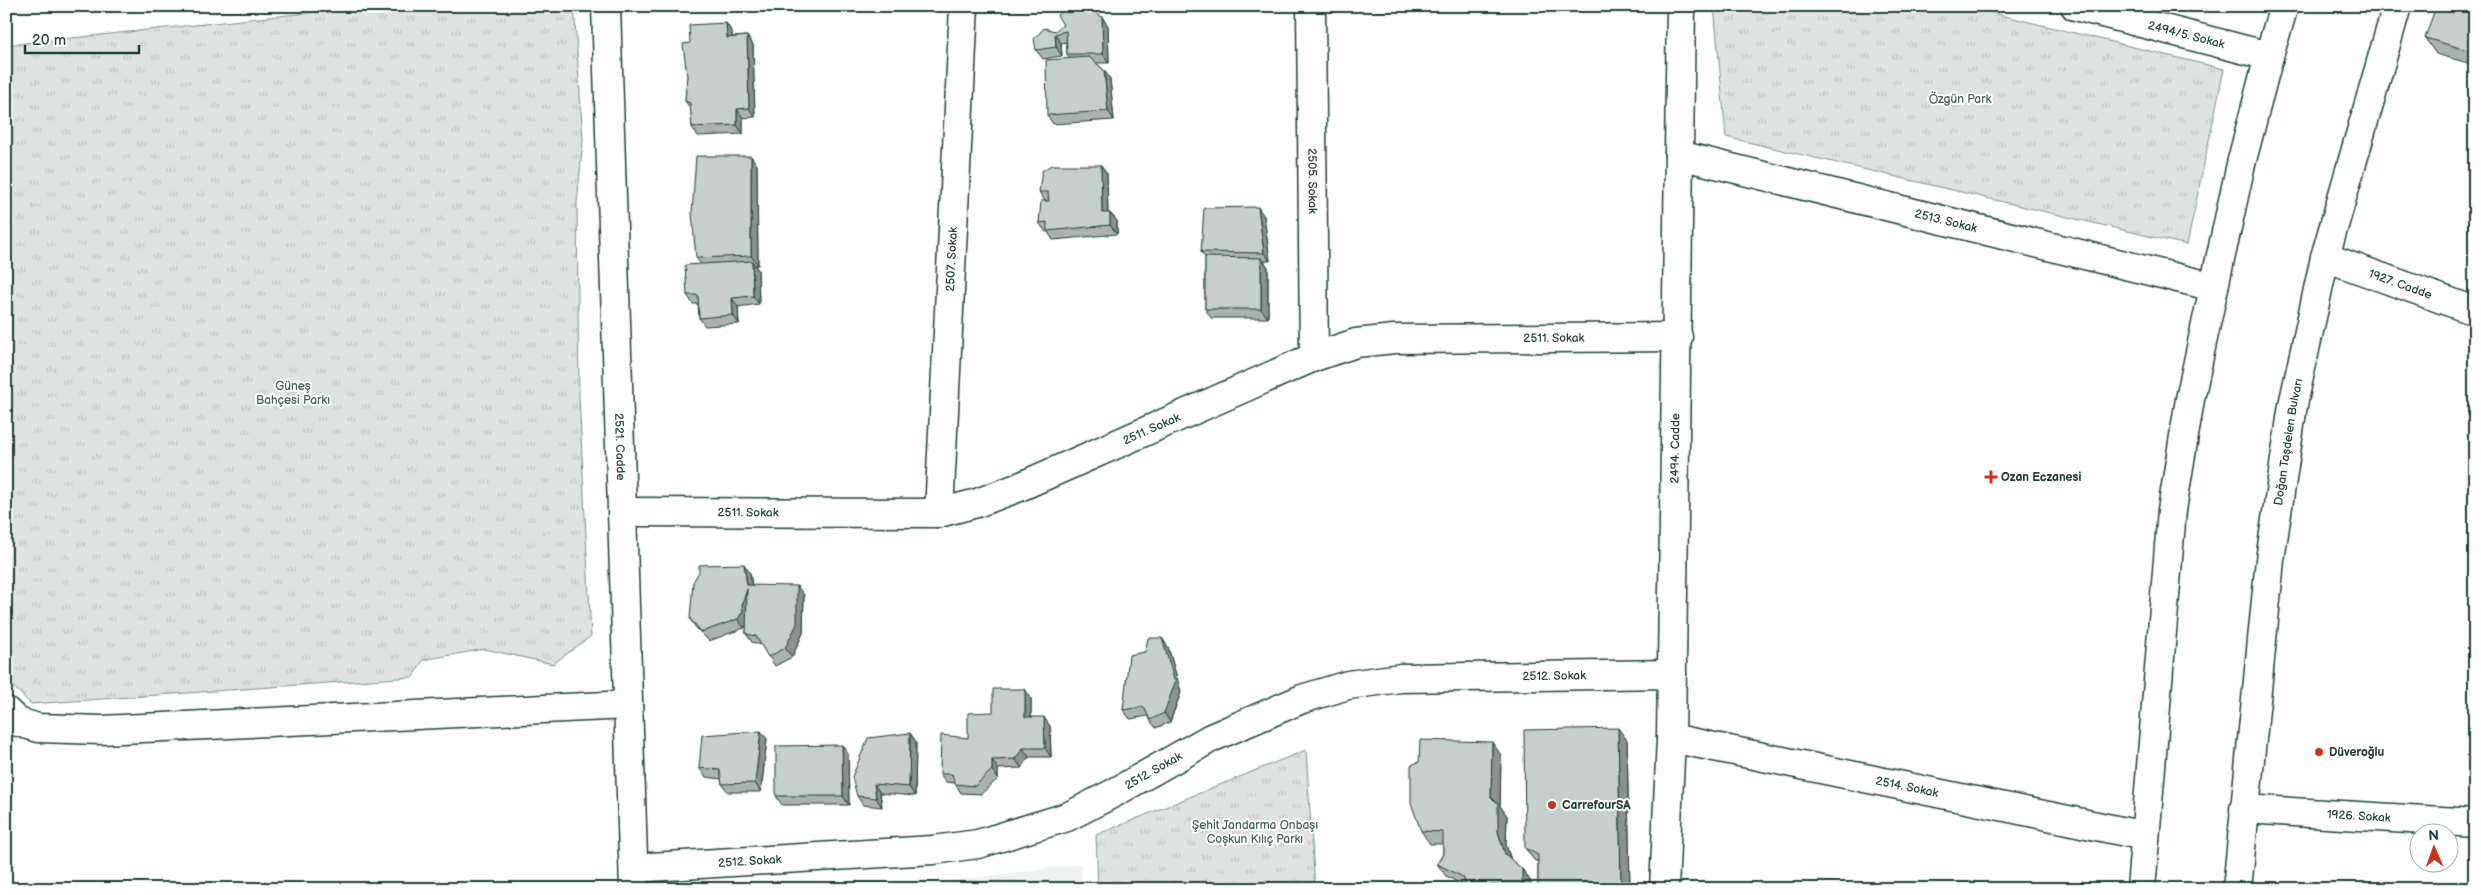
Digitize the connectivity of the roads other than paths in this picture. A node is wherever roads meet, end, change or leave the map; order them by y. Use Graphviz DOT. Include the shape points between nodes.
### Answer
graph roads {
  1 [pos="606,6"];
  2 [pos="964,6"];
  3 [pos="1312,6"];
  4 [pos="1681,6"];
  5 [pos="2075,6"];
  6 [pos="2284,6"];
  7 [pos="2397,6"];
  8 [pos="2269,56"];
  9 [pos="1679,155"];
  10 [pos="2325,257"];
  11 [pos="2214,287"];
  12 [pos="2475,311"];
  13 [pos="1678,337"];
  14 [pos="1314,357"];
  15 [pos="624,512"];
  16 [pos="939,513"];
  17 [pos="1672,674"];
  18 [pos="628,705"];
  19 [pos="6,711"];
  20 [pos="1671,738"];
  21 [pos="2244,809"];
  22 [pos="2475,823"];
  23 [pos="2144,836"];
  24 [pos="634,878"];
  25 [pos="1664,889"];
  26 [pos="2141,889"];
  27 [pos="2237,889"];
  1 -- 15 [label="street, 2521. Cadde"];
  2 -- 16 [label="street, 2507. Sokak"];
  3 -- 14 [label="street, 2505. Sokak"];
  4 -- 9 [label="street, 2494. Cadde"];
  5 -- 8 [label="street, 2494/5. Sokak"];
  6 -- 8 [label="street"];
  7 -- 10 [label="street, Doğan Taşdelen Bulvarı"];
  8 -- 11 [label="street"];
  9 -- 11 [label="street, 2513. Sokak"];
  9 -- 13 [label="street, 2494. Cadde"];
  10 -- 12 [label="street, 1927. Cadde"];
  10 -- 21 [label="street, Doğan Taşdelen Bulvarı" via="2292,405 2270,560"];
  11 -- 23 [label="street" via="2190,399 2172,510"];
  13 -- 14 [label="street, 2511. Sokak" via="1394,339 1356,344"];
  13 -- 17 [label="street, 2494. Cadde"];
  14 -- 16 [label="street, 2511. Sokak" via="1017,488 976,504"];
  15 -- 16 [label="street, 2511. Sokak"];
  15 -- 18 [label="street, 2521. Cadde"];
  17 -- 20 [label="street, 2494. Cadde"];
  17 -- 24 [label="street, 2512. Sokak" via="1401,678 1348,685 1302,699 1211,738 1067,817 978,844"];
  18 -- 19 [label="street" via="101,730 38,728 18,722"];
  18 -- 24 [label="street, 2521. Cadde"];
  20 -- 23 [label="street, 2514. Sokak"];
  20 -- 25 [label="street, 2494. Cadde"];
  21 -- 22 [label="street, 1926. Sokak"];
  21 -- 27 [label="street, Doğan Taşdelen Bulvarı"];
  23 -- 26 [label="street"];
}
